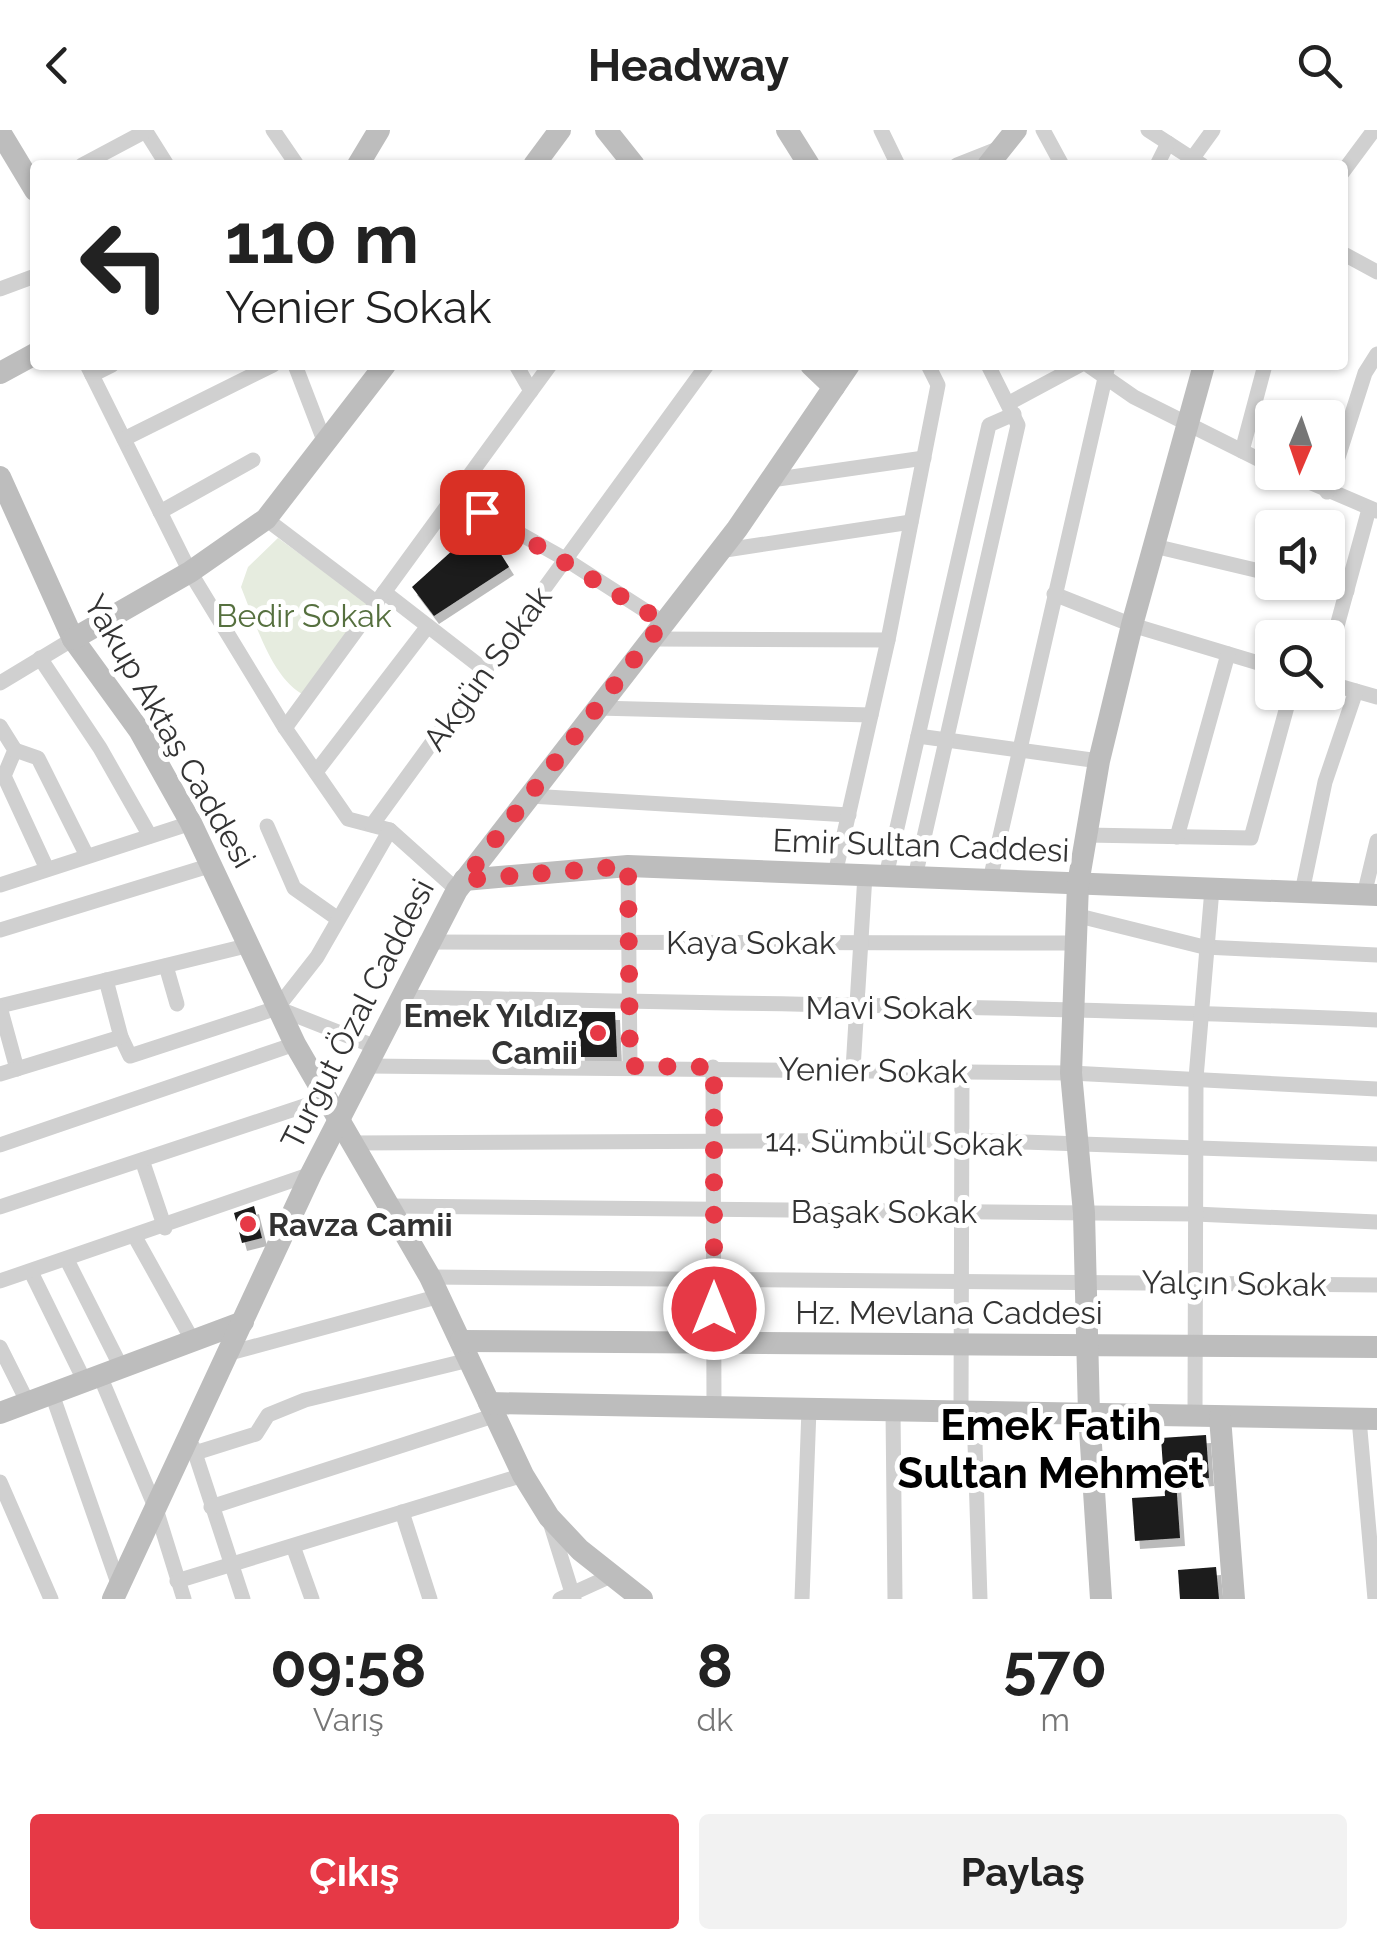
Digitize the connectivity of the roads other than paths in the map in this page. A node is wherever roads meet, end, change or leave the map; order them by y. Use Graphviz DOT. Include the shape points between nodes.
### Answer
graph roads {
  1 [pos="145,130"];
  2 [pos="272,130"];
  3 [pos="560,130"];
  4 [pos="606,130"];
  5 [pos="787,130"];
  6 [pos="881,130"];
  7 [pos="1042,130"];
  8 [pos="1148,130"];
  9 [pos="1214,130"];
  10 [pos="1374,130"];
  11 [pos="0,132"];
  12 [pos="375,132"];
  13 [pos="1001,143"];
  14 [pos="1168,143"];
  15 [pos="91,160"];
  16 [pos="164,160"];
  17 [pos="293,160"];
  18 [pos="361,160"];
  19 [pos="538,160"];
  20 [pos="630,160"];
  21 [pos="806,160"];
  22 [pos="896,160"];
  23 [pos="967,160"];
  24 [pos="1059,160"];
  25 [pos="1160,160"];
  26 [pos="1194,160"];
  27 [pos="1198,160"];
  28 [pos="1348,165"];
  29 [pos="30,182"];
  30 [pos="1348,256"];
  31 [pos="1377,272"];
  32 [pos="30,278"];
  33 [pos="0,289"];
  34 [pos="1377,354"];
  35 [pos="30,357"];
  36 [pos="89,370"];
  37 [pos="262,370"];
  38 [pos="296,370"];
  39 [pos="380,370"];
  40 [pos="519,370"];
  41 [pos="546,370"];
  42 [pos="703,370"];
  43 [pos="816,370"];
  44 [pos="846,370"];
  45 [pos="930,370"];
  46 [pos="991,370"];
  47 [pos="1072,370"];
  48 [pos="1203,370"];
  49 [pos="1264,370"];
  50 [pos="1106,371"];
  51 [pos="0,372"];
  52 [pos="834,387"];
  53 [pos="531,391"];
  54 [pos="1011,408"];
  55 [pos="1189,427"];
  56 [pos="124,438"];
  57 [pos="326,443"];
  58 [pos="1242,452"];
  59 [pos="924,458"];
  60 [pos="1255,458"];
  61 [pos="253,460"];
  62 [pos="0,477"];
  63 [pos="771,480"];
  64 [pos="1323,490"];
  65 [pos="1327,492"];
  66 [pos="454,497"];
  67 [pos="1373,510"];
  68 [pos="160,512"];
  69 [pos="266,519"];
  70 [pos="912,522"];
  71 [pos="1154,546"];
  72 [pos="719,551"];
  73 [pos="566,559"];
  74 [pos="1255,570"];
  75 [pos="190,572"];
  76 [pos="1347,591"];
  77 [pos="1054,594"];
  78 [pos="381,597"];
  79 [pos="1339,620"];
  80 [pos="1132,625"];
  81 [pos="428,626"];
  82 [pos="657,630"];
  83 [pos="73,639"];
  84 [pos="888,640"];
  85 [pos="1228,654"];
  86 [pos="40,658"];
  87 [pos="1255,662"];
  88 [pos="486,671"];
  89 [pos="0,682"];
  90 [pos="1345,688"];
  91 [pos="1356,691"];
  92 [pos="1377,697"];
  93 [pos="597,708"];
  94 [pos="1286,710"];
  95 [pos="871,715"];
  96 [pos="0,726"];
  97 [pos="286,728"];
  98 [pos="918,736"];
  99 [pos="947,740"];
  100 [pos="15,750"];
  101 [pos="1020,750"];
  102 [pos="1099,762"];
  103 [pos="316,772"];
  104 [pos="530,796"];
  105 [pos="849,815"];
  106 [pos="191,823"];
  107 [pos="372,825"];
  108 [pos="267,826"];
  109 [pos="390,830"];
  110 [pos="1086,835"];
  111 [pos="150,836"];
  112 [pos="1177,837"];
  113 [pos="1377,840"];
  114 [pos="87,856"];
  115 [pos="212,866"];
  116 [pos="628,866"];
  117 [pos="47,868"];
  118 [pos="836,874"];
  119 [pos="876,876"];
  120 [pos="915,877"];
  121 [pos="990,880"];
  122 [pos="1078,884"];
  123 [pos="0,885"];
  124 [pos="460,885"];
  125 [pos="1212,889"];
  126 [pos="1302,892"];
  127 [pos="1370,895"];
  128 [pos="1075,915"];
  129 [pos="338,920"];
  130 [pos="0,930"];
  131 [pos="426,942"];
  132 [pos="628,942"];
  133 [pos="860,942"];
  134 [pos="1074,943"];
  135 [pos="250,944"];
  136 [pos="1204,948"];
  137 [pos="1377,955"];
  138 [pos="166,966"];
  139 [pos="106,980"];
  140 [pos="402,997"];
  141 [pos="628,1002"];
  142 [pos="176,1004"];
  143 [pos="0,1006"];
  144 [pos="1072,1007"];
  145 [pos="277,1008"];
  146 [pos="855,1008"];
  147 [pos="1199,1013"];
  148 [pos="1377,1020"];
  149 [pos="121,1036"];
  150 [pos="295,1044"];
  151 [pos="372,1057"];
  152 [pos="630,1066"];
  153 [pos="714,1067"];
  154 [pos="18,1069"];
  155 [pos="852,1069"];
  156 [pos="962,1071"];
  157 [pos="1071,1073"];
  158 [pos="0,1074"];
  159 [pos="1196,1078"];
  160 [pos="1377,1089"];
  161 [pos="325,1099"];
  162 [pos="345,1133"];
  163 [pos="962,1140"];
  164 [pos="714,1141"];
  165 [pos="1076,1144"];
  166 [pos="0,1145"];
  167 [pos="1196,1149"];
  168 [pos="1377,1154"];
  169 [pos="142,1160"];
  170 [pos="311,1174"];
  171 [pos="0,1206"];
  172 [pos="392,1206"];
  173 [pos="714,1211"];
  174 [pos="962,1211"];
  175 [pos="1084,1213"];
  176 [pos="1195,1214"];
  177 [pos="1377,1222"];
  178 [pos="165,1228"];
  179 [pos="135,1238"];
  180 [pos="67,1260"];
  181 [pos="32,1272"];
  182 [pos="714,1276"];
  183 [pos="962,1280"];
  184 [pos="1085,1280"];
  185 [pos="0,1281"];
  186 [pos="1194,1282"];
  187 [pos="1377,1285"];
  188 [pos="435,1287"];
  189 [pos="243,1322"];
  190 [pos="714,1342"];
  191 [pos="194,1343"];
  192 [pos="1087,1345"];
  193 [pos="0,1346"];
  194 [pos="961,1346"];
  195 [pos="1195,1347"];
  196 [pos="1377,1347"];
  197 [pos="465,1351"];
  198 [pos="226,1354"];
  199 [pos="122,1369"];
  200 [pos="92,1379"];
  201 [pos="52,1394"];
  202 [pos="28,1403"];
  203 [pos="714,1406"];
  204 [pos="493,1409"];
  205 [pos="809,1409"];
  206 [pos="893,1411"];
  207 [pos="0,1412"];
  208 [pos="968,1412"];
  209 [pos="1089,1414"];
  210 [pos="1194,1416"];
  211 [pos="1220,1417"];
  212 [pos="1368,1419"];
  213 [pos="192,1446"];
  214 [pos="523,1475"];
  215 [pos="0,1482"];
  216 [pos="212,1506"];
  217 [pos="156,1509"];
  218 [pos="402,1512"];
  219 [pos="549,1517"];
  220 [pos="293,1546"];
  221 [pos="230,1565"];
  222 [pos="612,1575"];
  223 [pos="178,1581"];
  224 [pos="116,1593"];
  225 [pos="569,1597"];
  226 [pos="51,1599"];
  227 [pos="184,1599"];
  228 [pos="243,1599"];
  229 [pos="312,1599"];
  230 [pos="430,1599"];
  231 [pos="642,1599"];
  232 [pos="802,1599"];
  233 [pos="895,1599"];
  234 [pos="980,1599"];
  235 [pos="1101,1599"];
  236 [pos="1234,1599"];
  237 [pos="1375,1599"];
  1 -- 15 [label="street"];
  1 -- 16 [label="street"];
  2 -- 17 [label="street"];
  3 -- 19 [label="street"];
  4 -- 20 [label="street"];
  5 -- 21 [label="street"];
  6 -- 22 [label="street"];
  7 -- 24 [label="street"];
  8 -- 14 [label="street"];
  9 -- 27 [label="street"];
  10 -- 28 [label="street"];
  11 -- 29 [label="street"];
  12 -- 18 [label="street"];
  13 -- 23 [label="street"];
  14 -- 25 [label="street"];
  14 -- 26 [label="street"];
  30 -- 31 [label="street"];
  32 -- 33 [label="street"];
  34 -- 65 [label="street"];
  35 -- 51 [label="street"];
  36 -- 56 [label="street"];
  37 -- 56 [label="street"];
  38 -- 57 [label="street"];
  39 -- 57 [label="street"];
  40 -- 53 [label="street"];
  41 -- 53 [label="street"];
  42 -- 73 [label="street, Akgün Sokak"];
  43 -- 52 [label="street"];
  44 -- 52 [label="street, Turgut Özal Caddesi"];
  45 -- 59 [label="street" via="938,385"];
  46 -- 54 [label="street"];
  47 -- 54 [label="street"];
  48 -- 55 [label="street"];
  49 -- 58 [label="street"];
  50 -- 55 [label="street"];
  50 -- 77 [label="street"];
  52 -- 63 [label="street, Turgut Özal Caddesi"];
  53 -- 66 [label="street"];
  54 -- 98 [label="street" via="989,426"];
  54 -- 99 [label="street" via="1018,424"];
  55 -- 58 [label="street"];
  55 -- 71 [label="street"];
  56 -- 68 [label="street"];
  57 -- 69 [label="street"];
  58 -- 60 [label="street"];
  59 -- 63 [label="street"];
  59 -- 70 [label="street"];
  61 -- 68 [label="street"];
  62 -- 83 [label="street, Yakup Aktaş Caddesi"];
  63 -- 72 [label="street, Turgut Özal Caddesi"];
  64 -- 65 [label="street"];
  65 -- 67 [label="street"];
  66 -- 73 [label="street"];
  66 -- 78 [label="street"];
  67 -- 76 [label="street"];
  68 -- 75 [label="street"];
  69 -- 75 [label="street"];
  69 -- 78 [label="street"];
  70 -- 72 [label="street"];
  70 -- 84 [label="street"];
  71 -- 74 [label="street"];
  71 -- 80 [label="street"];
  72 -- 82 [label="street, Turgut Özal Caddesi"];
  73 -- 82 [label="street"];
  73 -- 88 [label="street, Akgün Sokak"];
  75 -- 83 [label="street"];
  75 -- 97 [label="street"];
  76 -- 79 [label="street"];
  77 -- 80 [label="street"];
  77 -- 101 [label="street"];
  78 -- 81 [label="street"];
  78 -- 97 [label="street"];
  80 -- 85 [label="street"];
  80 -- 102 [label="street"];
  81 -- 88 [label="street"];
  81 -- 103 [label="street"];
  82 -- 84 [label="street"];
  82 -- 93 [label="street, Turgut Özal Caddesi"];
  83 -- 86 [label="street"];
  83 -- 106 [label="street, Yakup Aktaş Caddesi" via="139,730"];
  84 -- 95 [label="street"];
  85 -- 87 [label="street"];
  85 -- 112 [label="street"];
  86 -- 89 [label="street"];
  86 -- 111 [label="street"];
  88 -- 107 [label="street, Akgün Sokak"];
  90 -- 91 [label="street"];
  91 -- 92 [label="street"];
  91 -- 126 [label="street" via="1325,782"];
  93 -- 95 [label="street"];
  93 -- 104 [label="street, Turgut Özal Caddesi"];
  94 -- 112 [label="street" via="1251,838"];
  95 -- 105 [label="street"];
  96 -- 100 [label="street"];
  97 -- 103 [label="street"];
  98 -- 99 [label="street"];
  98 -- 119 [label="street"];
  99 -- 101 [label="street"];
  99 -- 120 [label="street"];
  100 -- 114 [label="street" via="38,758"];
  100 -- 117 [label="street" via="4,776"];
  101 -- 102 [label="street"];
  101 -- 121 [label="street"];
  102 -- 110 [label="street"];
  103 -- 107 [label="street" via="348,819"];
  104 -- 105 [label="street"];
  104 -- 124 [label="street, Turgut Özal Caddesi"];
  105 -- 118 [label="street"];
  106 -- 111 [label="street"];
  106 -- 115 [label="street, Yakup Aktaş Caddesi"];
  107 -- 109 [label="street"];
  108 -- 129 [label="street" via="294,888"];
  109 -- 124 [label="street"];
  109 -- 129 [label="street"];
  110 -- 112 [label="street"];
  110 -- 122 [label="street"];
  111 -- 114 [label="street"];
  113 -- 127 [label="street"];
  114 -- 117 [label="street"];
  115 -- 130 [label="street"];
  115 -- 135 [label="street, Yakup Aktaş Caddesi"];
  116 -- 118 [label="street, Emir Sultan Caddesi"];
  116 -- 124 [label="street, Emir Sultan Caddesi"];
  116 -- 132 [label="street"];
  117 -- 123 [label="street"];
  118 -- 119 [label="street, Emir Sultan Caddesi"];
  119 -- 120 [label="street, Emir Sultan Caddesi"];
  119 -- 133 [label="street"];
  120 -- 121 [label="street, Emir Sultan Caddesi"];
  121 -- 122 [label="street, Emir Sultan Caddesi"];
  122 -- 125 [label="street, Emir Sultan Caddesi"];
  122 -- 128 [label="street"];
  124 -- 131 [label="street, Turgut Özal Caddesi"];
  125 -- 126 [label="street, Emir Sultan Caddesi"];
  125 -- 136 [label="street"];
  126 -- 127 [label="street, Emir Sultan Caddesi"];
  128 -- 134 [label="street"];
  128 -- 136 [label="street"];
  129 -- 145 [label="street"];
  131 -- 132 [label="street, Kaya Sokak"];
  131 -- 140 [label="street, Turgut Özal Caddesi"];
  132 -- 133 [label="street, Kaya Sokak"];
  132 -- 141 [label="street"];
  133 -- 134 [label="street, Kaya Sokak"];
  133 -- 146 [label="street"];
  134 -- 144 [label="street"];
  135 -- 138 [label="street"];
  135 -- 145 [label="street, Yakup Aktaş Caddesi"];
  136 -- 137 [label="street"];
  136 -- 147 [label="street"];
  138 -- 139 [label="street"];
  138 -- 142 [label="street"];
  139 -- 143 [label="street"];
  139 -- 149 [label="street"];
  140 -- 141 [label="street, Mavi Sokak"];
  140 -- 151 [label="street, Turgut Özal Caddesi"];
  141 -- 146 [label="street, Mavi Sokak"];
  141 -- 152 [label="street"];
  143 -- 154 [label="street"];
  144 -- 146 [label="street, Mavi Sokak"];
  144 -- 147 [label="street, Mavi Sokak"];
  144 -- 157 [label="street"];
  145 -- 149 [label="street" via="130,1056"];
  145 -- 150 [label="street, Yakup Aktaş Caddesi"];
  145 -- 151 [label="street"];
  146 -- 155 [label="street"];
  147 -- 148 [label="street, Mavi Sokak"];
  147 -- 159 [label="street"];
  149 -- 154 [label="street"];
  150 -- 161 [label="street, Yakup Aktaş Caddesi"];
  150 -- 166 [label="street"];
  151 -- 152 [label="street, Yenier Sokak"];
  151 -- 162 [label="street, Turgut Özal Caddesi"];
  152 -- 153 [label="street, Yenier Sokak"];
  153 -- 155 [label="street, Yenier Sokak"];
  153 -- 164 [label="street"];
  154 -- 158 [label="street"];
  155 -- 156 [label="street, Yenier Sokak"];
  156 -- 157 [label="street, Yenier Sokak"];
  156 -- 163 [label="street"];
  157 -- 159 [label="street, Yenier Sokak"];
  157 -- 165 [label="street"];
  159 -- 160 [label="street, Yenier Sokak"];
  159 -- 167 [label="street"];
  161 -- 162 [label="street, Yakup Aktaş Caddesi"];
  161 -- 169 [label="street"];
  162 -- 164 [label="street, 14. Sümbül Sokak"];
  162 -- 170 [label="street, Turgut Özal Caddesi"];
  162 -- 172 [label="street, Yakup Aktaş Caddesi"];
  163 -- 164 [label="street, 14. Sümbül Sokak"];
  163 -- 165 [label="street, 14. Sümbül Sokak"];
  163 -- 174 [label="street"];
  164 -- 173 [label="street"];
  165 -- 167 [label="street, 14. Sümbül Sokak"];
  165 -- 175 [label="street"];
  167 -- 168 [label="street, 14. Sümbül Sokak"];
  167 -- 176 [label="street"];
  169 -- 171 [label="street"];
  169 -- 178 [label="street"];
  170 -- 178 [label="street"];
  170 -- 189 [label="street, Turgut Özal Caddesi"];
  172 -- 173 [label="street, Başak Sokak"];
  172 -- 188 [label="street, Yakup Aktaş Caddesi"];
  173 -- 174 [label="street, Başak Sokak"];
  173 -- 182 [label="street"];
  174 -- 175 [label="street, Başak Sokak"];
  174 -- 183 [label="street"];
  175 -- 176 [label="street, Başak Sokak"];
  175 -- 184 [label="street"];
  176 -- 177 [label="street, Başak Sokak"];
  176 -- 186 [label="street"];
  178 -- 179 [label="street"];
  179 -- 180 [label="street"];
  179 -- 191 [label="street"];
  180 -- 181 [label="street"];
  180 -- 199 [label="street"];
  181 -- 185 [label="street"];
  181 -- 200 [label="street"];
  182 -- 183 [label="street, Yalçın Sokak"];
  182 -- 188 [label="street, Yalçın Sokak"];
  182 -- 190 [label="street"];
  183 -- 184 [label="street, Yalçın Sokak"];
  183 -- 194 [label="street"];
  184 -- 186 [label="street, Yalçın Sokak"];
  184 -- 192 [label="street"];
  186 -- 187 [label="street, Yalçın Sokak"];
  186 -- 195 [label="street"];
  188 -- 197 [label="street, Yakup Aktaş Caddesi"];
  188 -- 198 [label="street, Yalçın Sokak"];
  189 -- 191 [label="street"];
  189 -- 198 [label="street, Turgut Özal Caddesi"];
  190 -- 194 [label="street, Hz. Mevlana Caddesi"];
  190 -- 197 [label="street, Hz. Mevlana Caddesi"];
  190 -- 203 [label="street"];
  191 -- 199 [label="street"];
  192 -- 194 [label="street, Hz. Mevlana Caddesi"];
  192 -- 195 [label="street, Hz. Mevlana Caddesi"];
  192 -- 209 [label="street"];
  193 -- 202 [label="street"];
  194 -- 208 [label="street"];
  195 -- 196 [label="street, Hz. Mevlana Caddesi"];
  195 -- 210 [label="street"];
  197 -- 204 [label="street, Yakup Aktaş Caddesi"];
  197 -- 213 [label="street" via="305,1400 268,1415 256,1434"];
  198 -- 213 [label="street, Turgut Özal Caddesi"];
  199 -- 200 [label="street"];
  200 -- 201 [label="street"];
  200 -- 217 [label="street"];
  201 -- 202 [label="street"];
  201 -- 224 [label="street"];
  202 -- 207 [label="street"];
  203 -- 204 [label="street"];
  203 -- 205 [label="street"];
  204 -- 214 [label="street, Yakup Aktaş Caddesi"];
  204 -- 216 [label="street"];
  205 -- 206 [label="street"];
  205 -- 232 [label="street"];
  206 -- 208 [label="street"];
  206 -- 233 [label="street"];
  208 -- 209 [label="street"];
  208 -- 234 [label="street"];
  209 -- 210 [label="street"];
  209 -- 235 [label="street"];
  210 -- 211 [label="street"];
  211 -- 212 [label="street"];
  211 -- 236 [label="street"];
  212 -- 237 [label="street"];
  213 -- 216 [label="street"];
  213 -- 217 [label="street, Turgut Özal Caddesi"];
  214 -- 218 [label="street"];
  214 -- 219 [label="street, Yakup Aktaş Caddesi"];
  215 -- 226 [label="street"];
  216 -- 221 [label="street"];
  217 -- 223 [label="street"];
  217 -- 224 [label="street, Turgut Özal Caddesi"];
  218 -- 220 [label="street"];
  218 -- 230 [label="street"];
  219 -- 222 [label="street, Yakup Aktaş Caddesi"];
  219 -- 225 [label="street"];
  220 -- 221 [label="street"];
  220 -- 229 [label="street"];
  221 -- 223 [label="street"];
  221 -- 228 [label="street"];
  222 -- 225 [label="street"];
  222 -- 231 [label="street, Yakup Aktaş Caddesi"];
  223 -- 227 [label="street"];
}
